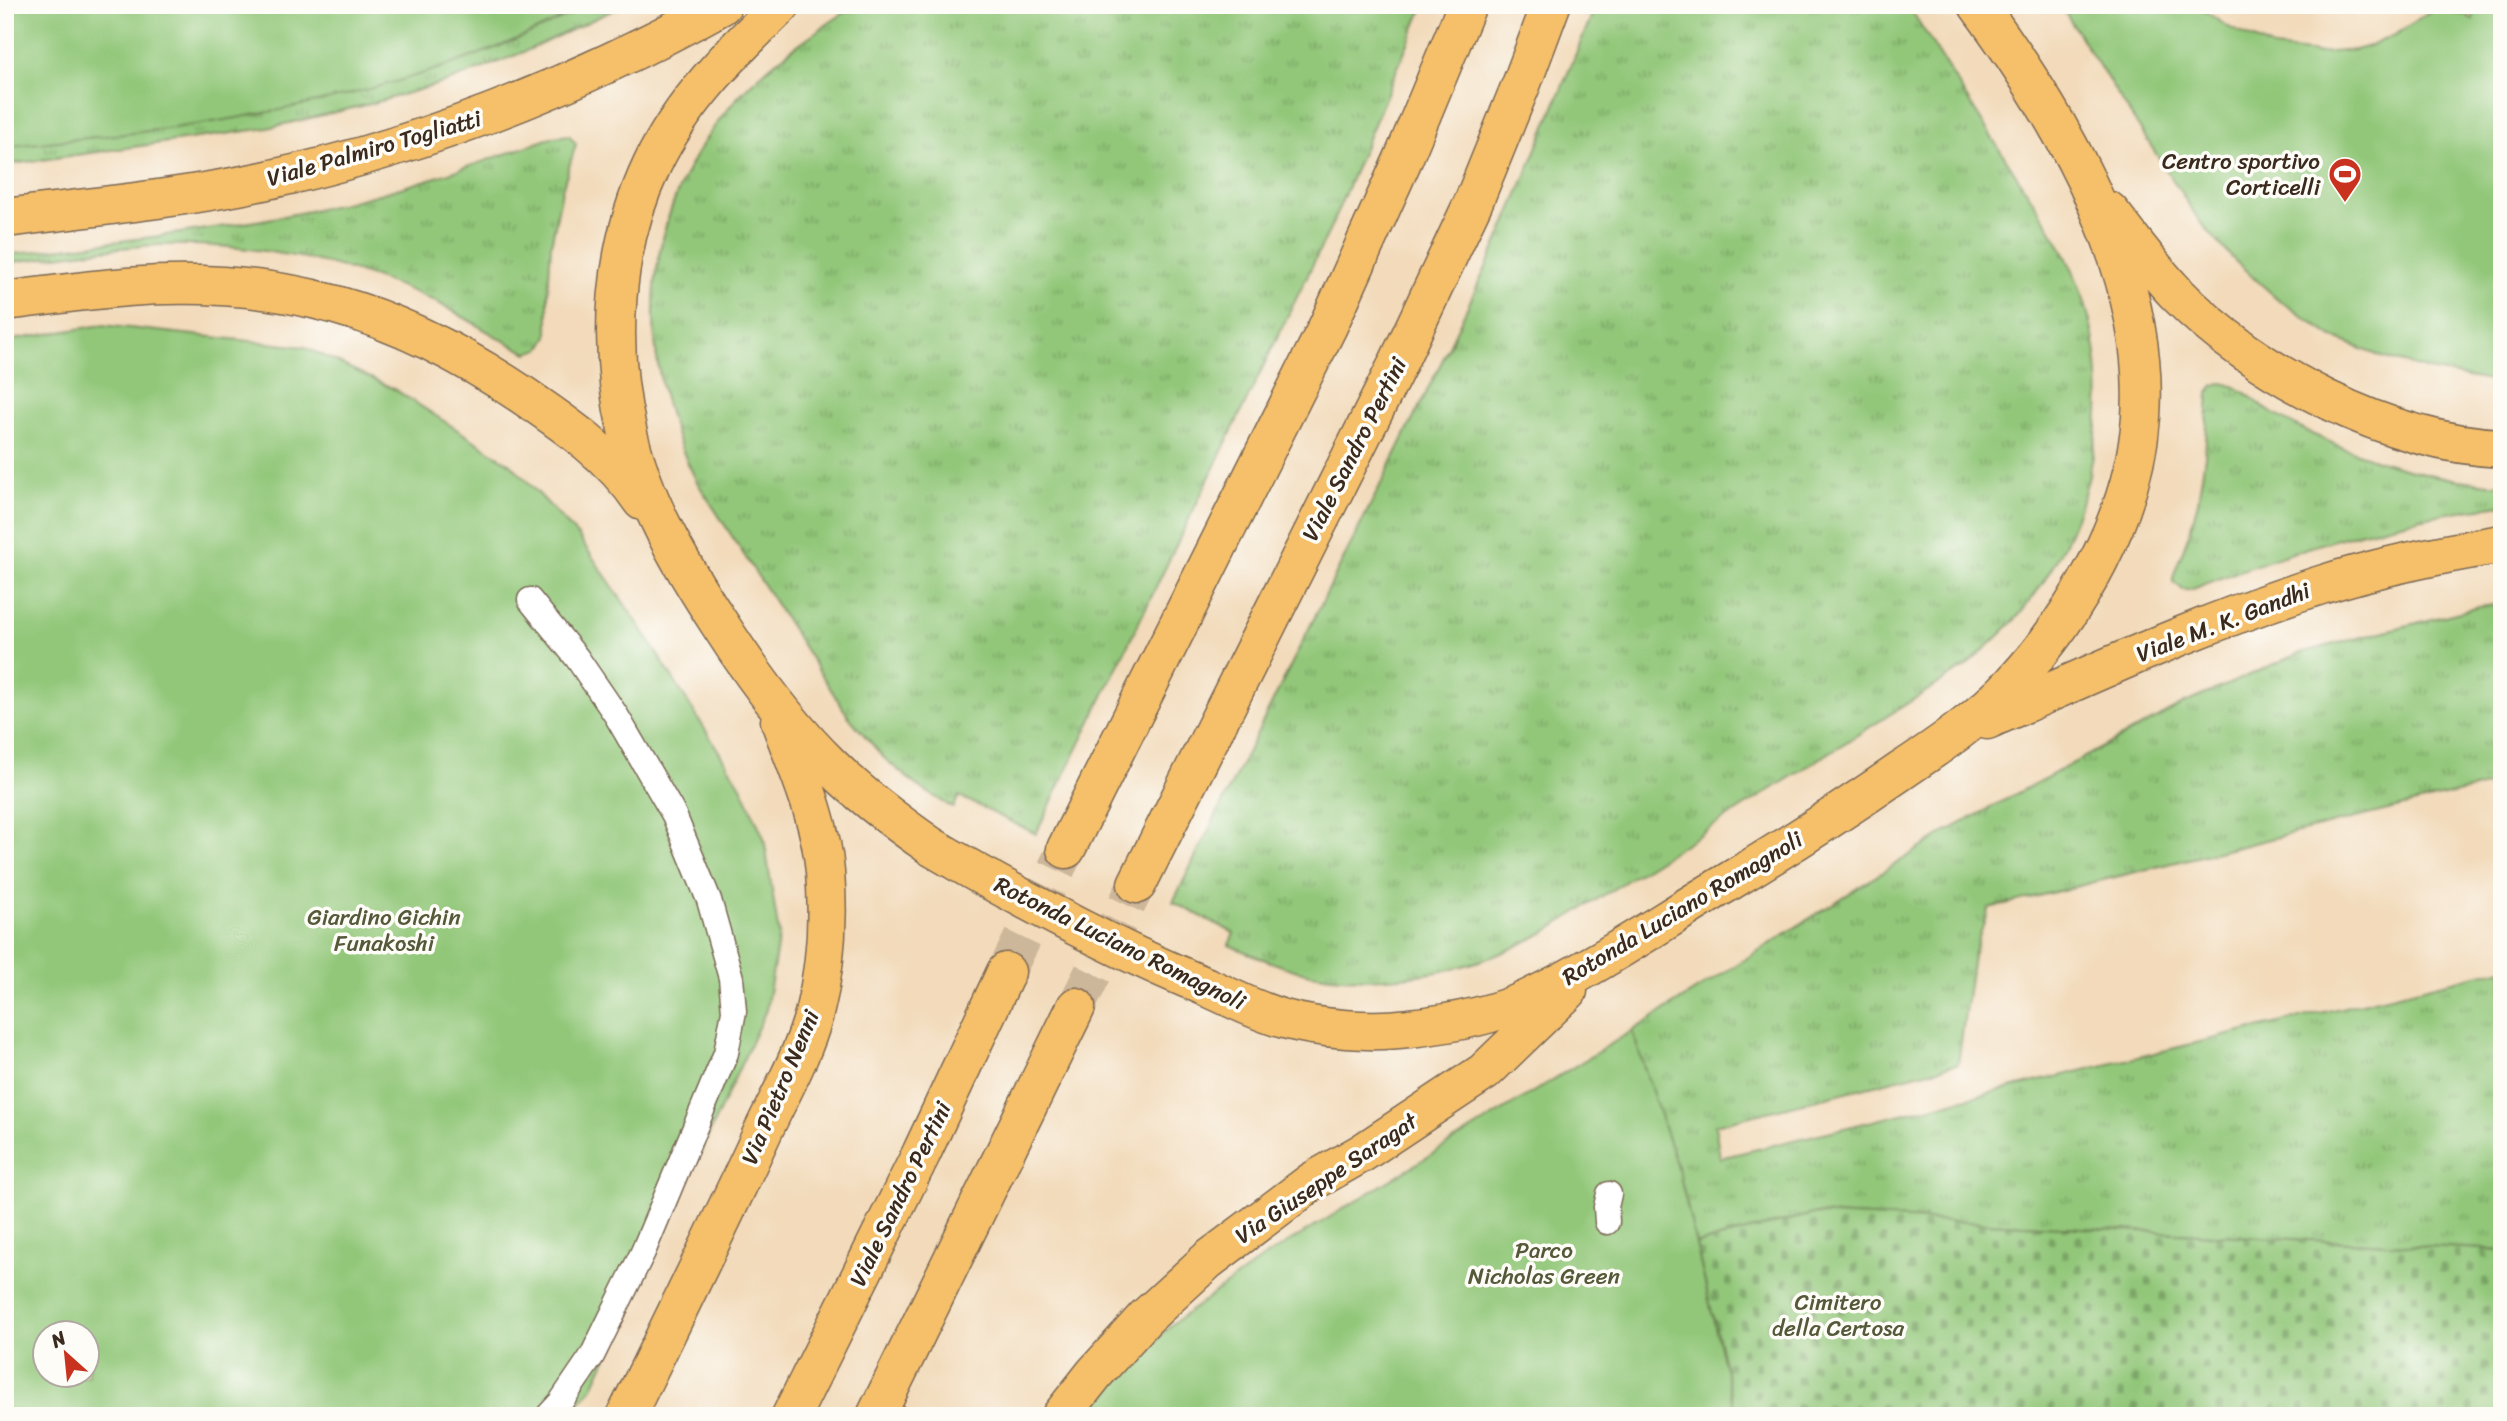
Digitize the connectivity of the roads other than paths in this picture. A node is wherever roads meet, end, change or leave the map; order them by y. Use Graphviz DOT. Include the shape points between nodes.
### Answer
graph roads {
  1 [pos="722,5"];
  2 [pos="781,5"];
  3 [pos="1467,5"];
  4 [pos="1551,5"];
  5 [pos="1978,5"];
  6 [pos="2085,181"];
  7 [pos="5,218"];
  8 [pos="5,301"];
  9 [pos="2502,448"];
  10 [pos="669,540"];
  11 [pos="2502,544"];
  12 [pos="530,600"];
  13 [pos="772,699"];
  14 [pos="1956,733"];
  15 [pos="1066,849"];
  16 [pos="1137,884"];
  17 [pos="1605,956"];
  18 [pos="1006,972"];
  19 [pos="1076,1007"];
  20 [pos="1609,1194"];
  21 [pos="1606,1222"];
  22 [pos="548,1416"];
  23 [pos="626,1416"];
  24 [pos="791,1416"];
  25 [pos="876,1416"];
  26 [pos="1061,1416"];
  1 -- 7 [label="main road, Viale Palmiro Togliatti" via="557,88 428,137 260,182"];
  2 -- 10 [label="main road, Rotonda Luciano Romagnoli" via="708,80 674,125 652,165 625,247 615,343 620,388 628,435"];
  3 -- 15 [label="main road" via="1328,326"];
  4 -- 16 [label="main road, Viale Sandro Pertini" via="1473,203 1396,367"];
  5 -- 6 [label="main road, Rotonda Luciano Romagnoli" via="2025,71"];
  6 -- 9 [label="main road" via="2176,293 2266,365 2301,386 2387,424 2475,447"];
  6 -- 14 [label="main road, Rotonda Luciano Romagnoli" via="2115,251 2133,321 2141,386 2135,456 2103,552 2061,623 2009,687"];
  8 -- 10 [label="main road" via="128,287 218,285 321,299 358,310 453,352 583,438 636,491"];
  10 -- 13 [label="main road, Rotonda Luciano Romagnoli" via="737,652"];
  11 -- 14 [label="main road, Viale M. K. Gandhi" via="2399,563 2322,584 2188,633"];
  12 -- 22 [label="lane" via="617,715 674,815 709,900 731,978 734,1012 726,1053 643,1252 592,1356"];
  13 -- 17 [label="main road, Rotonda Luciano Romagnoli, bridge" via="829,764 932,847 1169,972 1284,1019 1338,1028 1408,1029 1470,1018 1528,999"];
  13 -- 23 [label="main road, Via Pietro Nenni" via="821,838 827,911 822,979 796,1059"];
  14 -- 17 [label="main road, Rotonda Luciano Romagnoli" via="1824,824"];
  17 -- 26 [label="main road, Via Giuseppe Saragat" via="1484,1072 1313,1181 1208,1260 1146,1317"];
  18 -- 24 [label="main road, Viale Sandro Pertini"];
  19 -- 25 [label="main road"];
  20 -- 21 [label="lane"];
}
